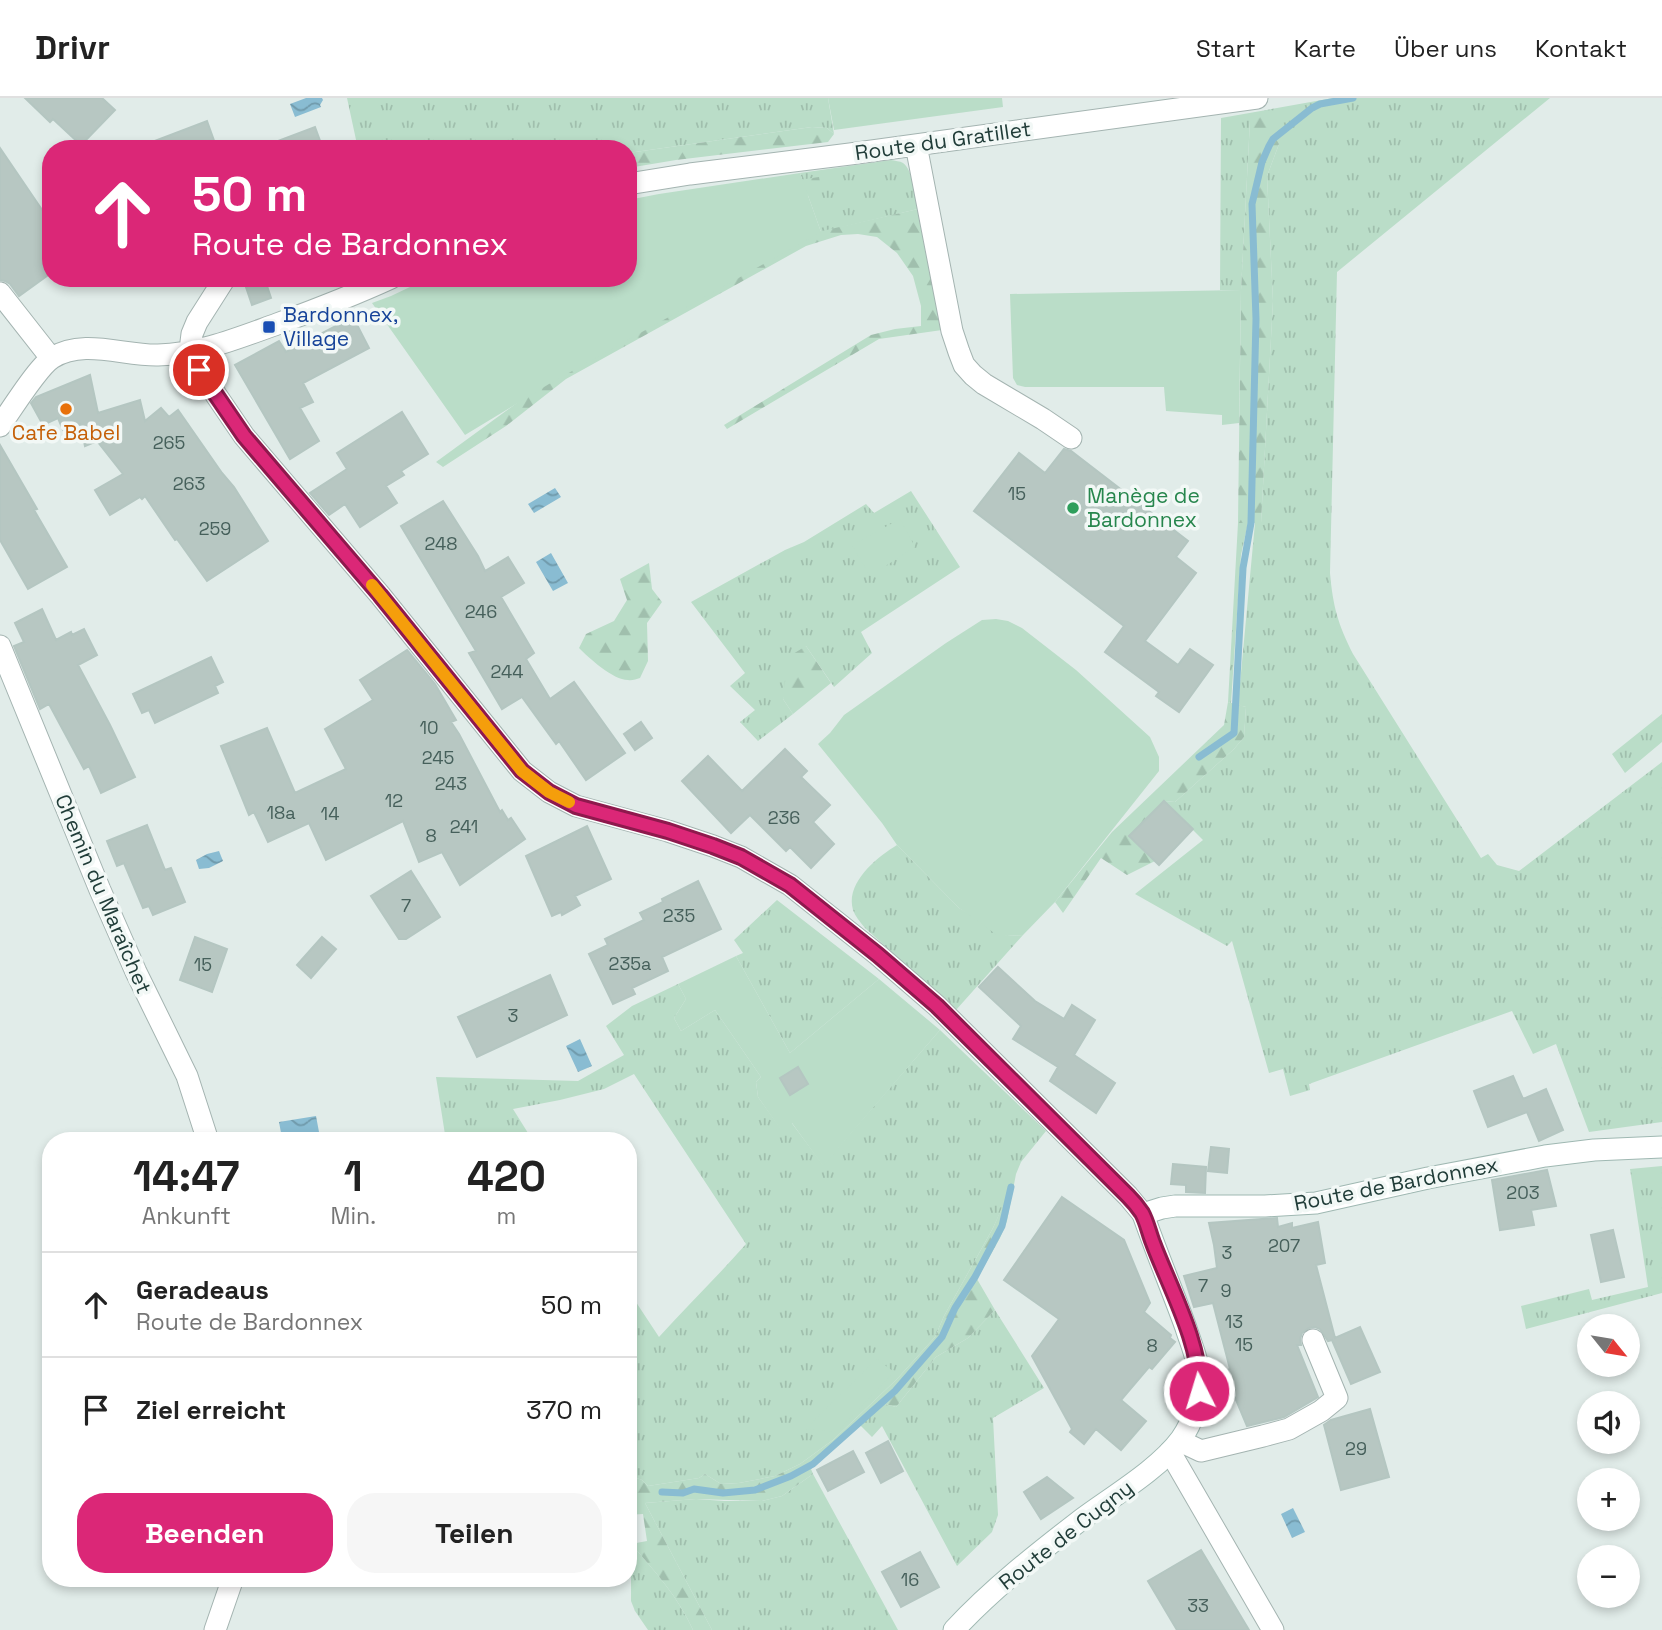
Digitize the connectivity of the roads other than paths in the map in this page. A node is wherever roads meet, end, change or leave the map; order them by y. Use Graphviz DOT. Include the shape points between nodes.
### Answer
graph roads {
  1 [pos="1257,98"];
  2 [pos="916,145"];
  3 [pos="637,183"];
  4 [pos="219,287"];
  5 [pos="338,287"];
  6 [pos="370,287"];
  7 [pos="0,293"];
  8 [pos="336,302"];
  9 [pos="190,350"];
  10 [pos="51,358"];
  11 [pos="0,426"];
  12 [pos="1071,438"];
  13 [pos="0,646"];
  14 [pos="205,1132"];
  15 [pos="1662,1147"];
  16 [pos="1143,1214"];
  17 [pos="1313,1340"];
  18 [pos="1175,1447"];
  19 [pos="230,1587"];
  20 [pos="215,1630"];
  21 [pos="954,1630"];
  22 [pos="1273,1630"];
  1 -- 2 [label="street, Route du Gratillet"];
  2 -- 3 [label="street, Route du Gratillet"];
  2 -- 12 [label="street" via="964,365 984,384"];
  4 -- 9 [label="street" via="197,322"];
  5 -- 8 [label="street"];
  6 -- 8 [label="street"];
  7 -- 10 [label="street"];
  8 -- 9 [label="street" via="218,345"];
  9 -- 10 [label="street" via="146,355 80,349"];
  9 -- 16 [label="street" via="244,436 522,771 576,806 713,846 790,885 937,1006"];
  10 -- 11 [label="street"];
  13 -- 14 [label="street, Chemin du Maraîchet" via="120,937 187,1076"];
  15 -- 16 [label="street, Route de Bardonnex" via="1545,1156 1316,1203 1175,1206"];
  16 -- 18 [label="street, Route de Cugny" via="1197,1362 1196,1406"];
  17 -- 18 [label="street" via="1338,1398 1289,1429 1201,1451"];
  18 -- 21 [label="street, Route de Cugny" via="1007,1580"];
  18 -- 22 [label="street"];
  19 -- 20 [label="street"];
}
